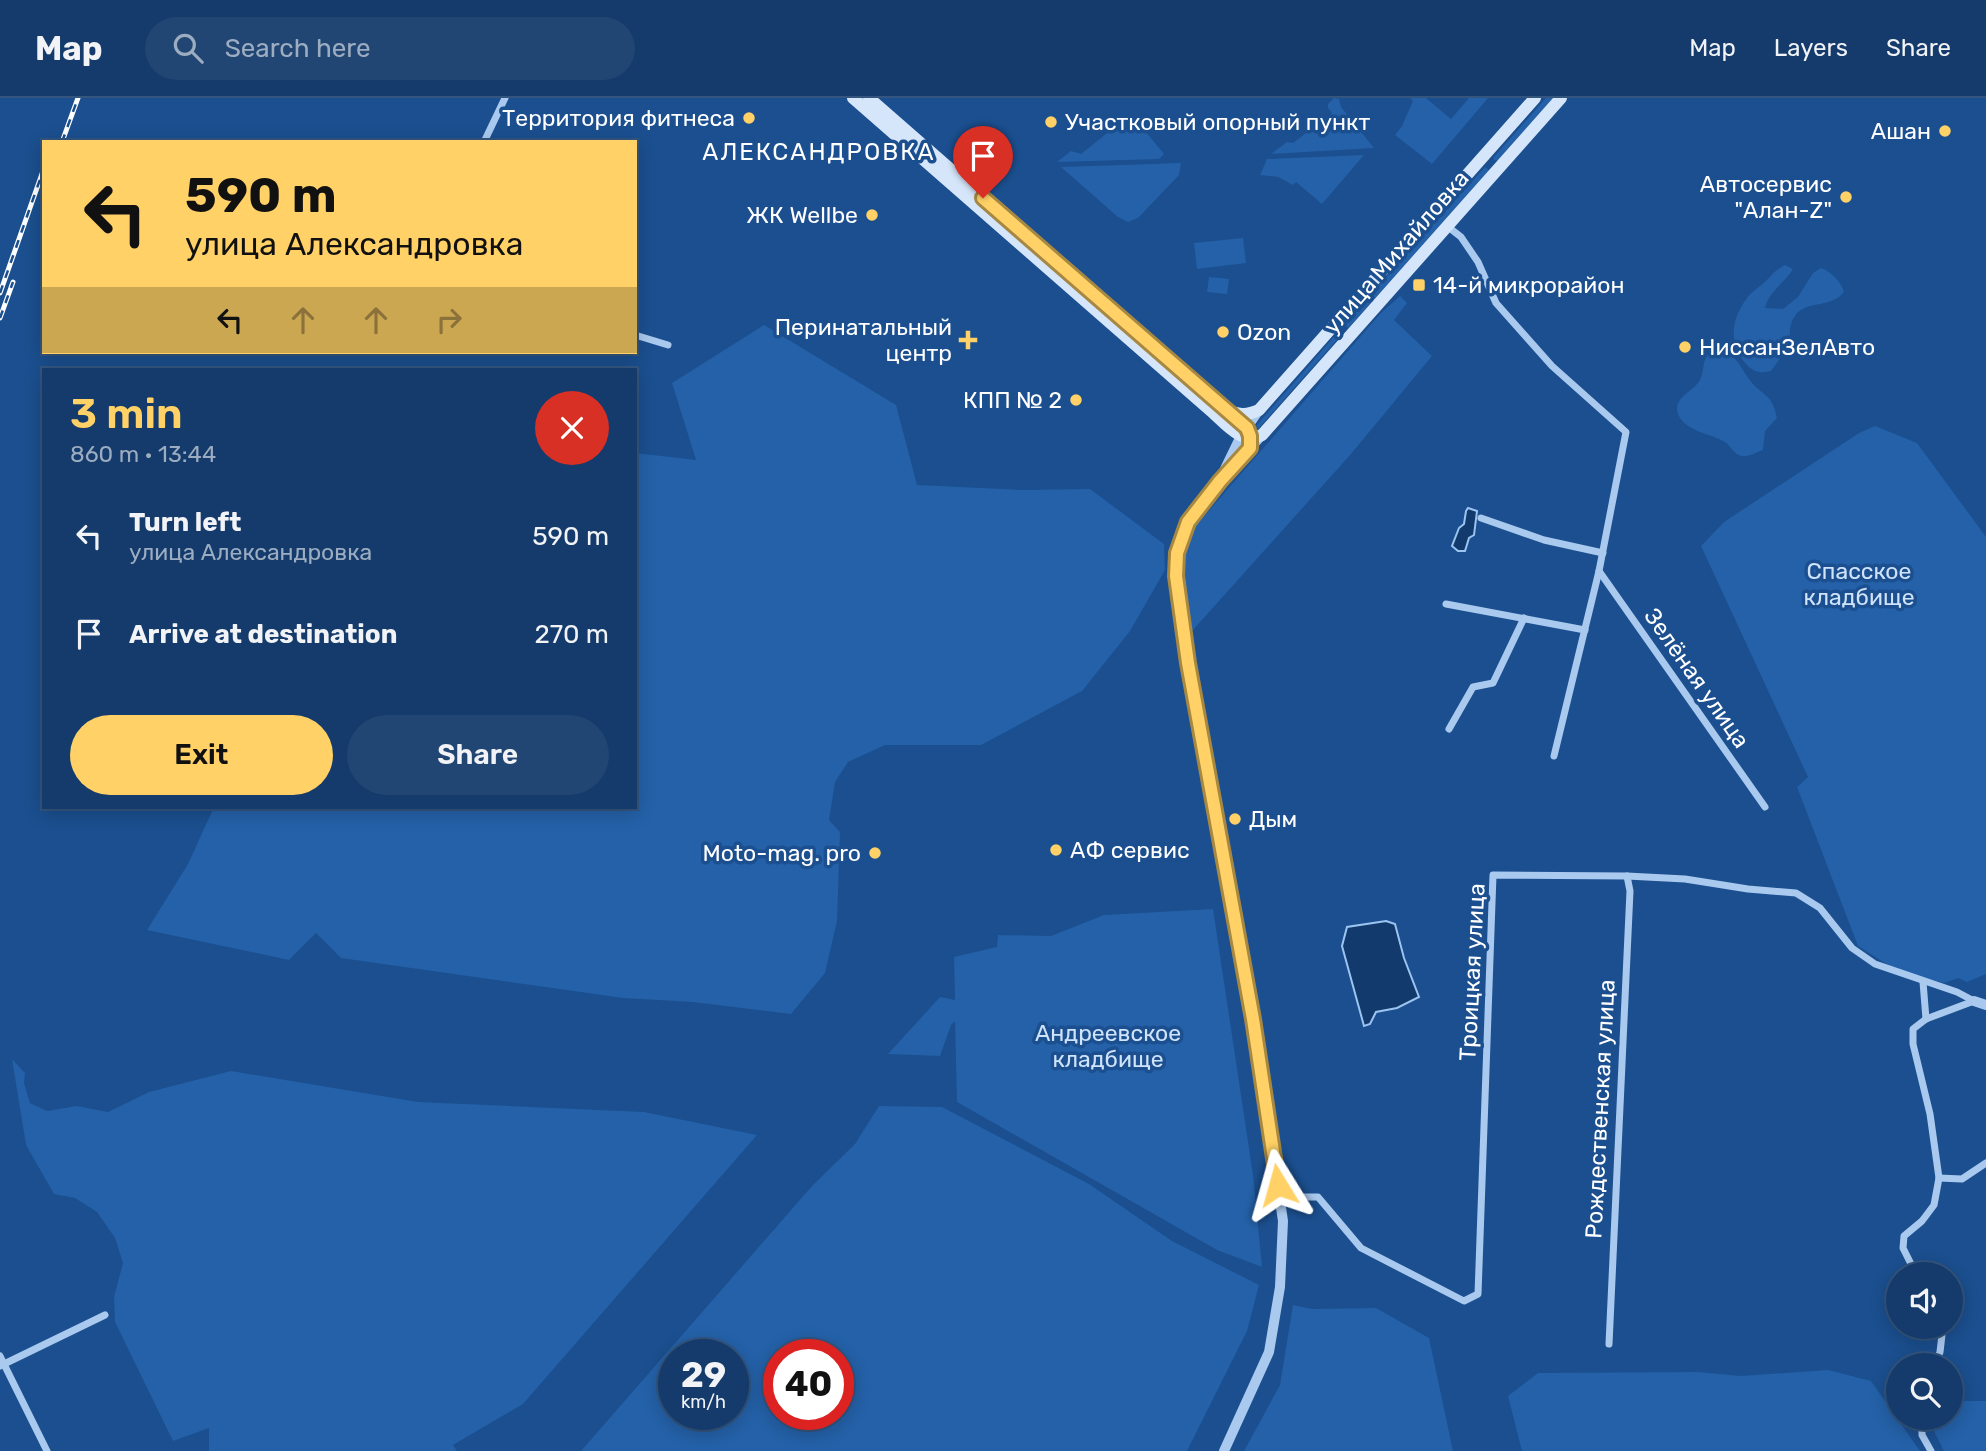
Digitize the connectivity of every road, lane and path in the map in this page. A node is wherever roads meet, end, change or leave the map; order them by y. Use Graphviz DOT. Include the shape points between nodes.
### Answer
graph roads {
  1 [pos="505,98"];
  2 [pos="853,98"];
  3 [pos="869,98"];
  4 [pos="1535,98"];
  5 [pos="1561,98"];
  6 [pos="485,140"];
  7 [pos="1485,156"];
  8 [pos="1499,168"];
  9 [pos="1447,226"];
  10 [pos="637,336"];
  11 [pos="668,345"];
  12 [pos="1259,410"];
  13 [pos="1224,415"];
  14 [pos="1250,437"];
  15 [pos="1231,457"];
  16 [pos="1220,481"];
  17 [pos="1481,518"];
  18 [pos="1603,553"];
  19 [pos="1599,571"];
  20 [pos="1446,604"];
  21 [pos="1524,618"];
  22 [pos="1585,630"];
  23 [pos="1449,729"];
  24 [pos="1553,756"];
  25 [pos="1765,807"];
  26 [pos="1627,876"];
  27 [pos="1923,982"];
  28 [pos="1974,1001"];
  29 [pos="1986,1005"];
  30 [pos="1926,1019"];
  31 [pos="1986,1163"];
  32 [pos="1939,1178"];
  33 [pos="1280,1201"];
  34 [pos="1910,1262"];
  35 [pos="105,1315"];
  36 [pos="1609,1344"];
  37 [pos="0,1356"];
  38 [pos="2,1365"];
  39 [pos="1922,1430"];
  40 [pos="47,1451"];
  41 [pos="1224,1451"];
  42 [pos="1931,1451"];
  1 -- 6 [label="street"];
  2 -- 13 [label="main road"];
  3 -- 13 [label="main road"];
  4 -- 7 [label="main road, улица Михайловка"];
  5 -- 8 [label="main road, улица Михайловка"];
  7 -- 8 [label="street" via="1490,165"];
  7 -- 12 [label="main road, улица Михайловка"];
  8 -- 9 [label="main road, улица Михайловка"];
  9 -- 14 [label="main road, улица Михайловка"];
  9 -- 18 [label="street" via="1478,262 1496,303 1552,366 1626,432"];
  10 -- 11 [label="street"];
  12 -- 13 [label="main road" via="1249,415"];
  12 -- 14 [label="street, улица Михайловка"];
  13 -- 14 [label="main road"];
  13 -- 15 [label="street"];
  14 -- 15 [label="street"];
  14 -- 16 [label="street"];
  15 -- 16 [label="street"];
  16 -- 33 [label="street" via="1188,522 1177,553 1176,576"];
  17 -- 18 [label="street" via="1544,540"];
  18 -- 19 [label="street"];
  19 -- 22 [label="street"];
  19 -- 25 [label="street, Зелёная улица"];
  20 -- 21 [label="street"];
  21 -- 22 [label="street"];
  21 -- 23 [label="street" via="1493,683 1473,687"];
  22 -- 24 [label="street"];
  26 -- 27 [label="street, Троицкая улица" via="1796,893 1820,908 1852,948 1875,964"];
  26 -- 33 [label="street, Троицкая улица" via="1493,875 1478,1294 1464,1301 1361,1248 1318,1197"];
  26 -- 36 [label="street, Рождественская улица" via="1630,891"];
  27 -- 28 [label="street, Троицкая улица"];
  27 -- 30 [label="street"];
  28 -- 29 [label="street"];
  28 -- 30 [label="street"];
  30 -- 32 [label="street" via="1913,1029 1913,1044"];
  31 -- 32 [label="street" via="1962,1179"];
  32 -- 34 [label="street" via="1934,1205 1904,1236 1903,1248"];
  33 -- 41 [label="street" via="1284,1244 1269,1352"];
  35 -- 38 [label="street"];
  37 -- 38 [label="street"];
  38 -- 40 [label="street"];
  39 -- 42 [label="street"];
}
